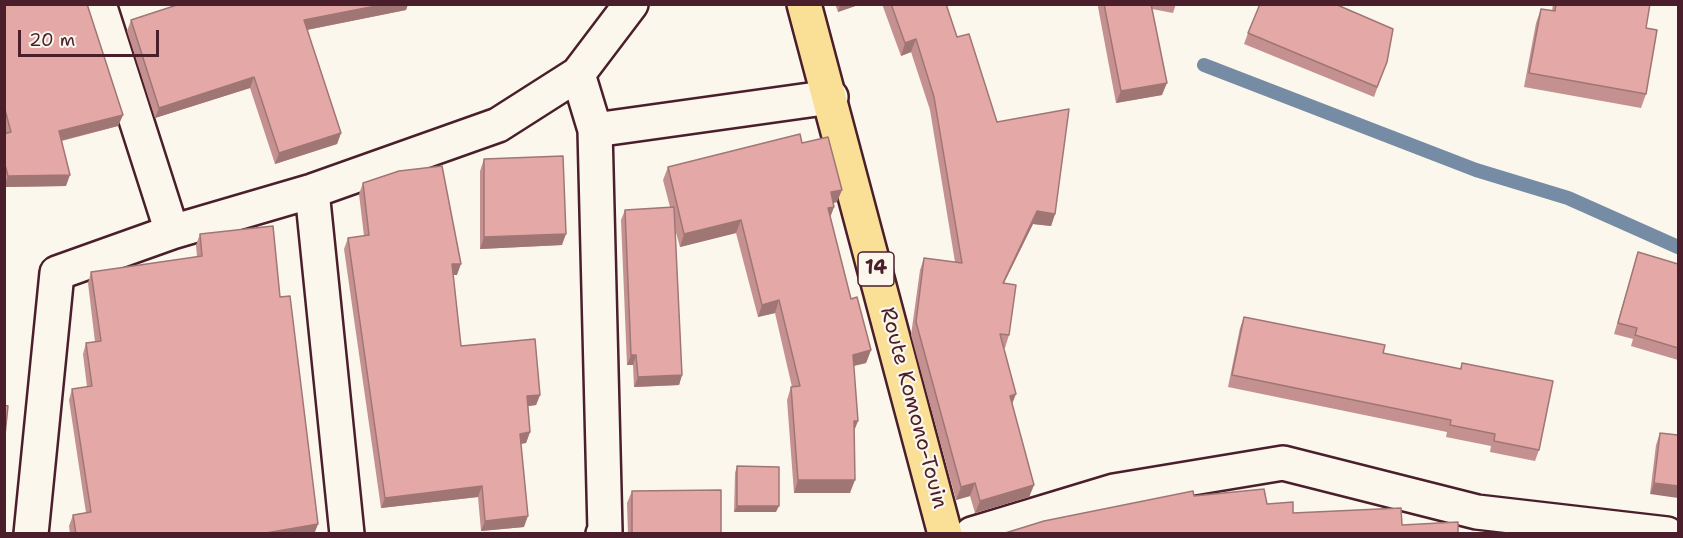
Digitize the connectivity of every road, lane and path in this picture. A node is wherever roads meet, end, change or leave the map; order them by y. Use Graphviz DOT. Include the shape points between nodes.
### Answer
graph roads {
  1 [pos="99,4"];
  2 [pos="632,4"];
  3 [pos="804,4"];
  4 [pos="578,75"];
  5 [pos="831,97"];
  6 [pos="595,130"];
  7 [pos="312,191"];
  8 [pos="172,232"];
  9 [pos="31,534"];
  10 [pos="347,534"];
  11 [pos="603,534"];
  12 [pos="945,534"];
  13 [pos="972,534"];
  14 [pos="1667,534"];
  1 -- 8 [label="street"];
  2 -- 4 [label="street"];
  3 -- 5 [label="main road, Route Komono-Touin / 14"];
  4 -- 6 [label="street"];
  4 -- 7 [label="street" via="498,125"];
  5 -- 6 [label="street"];
  5 -- 12 [label="main road, Route Komono-Touin / 14"];
  6 -- 11 [label="street"];
  7 -- 8 [label="street"];
  7 -- 10 [label="street"];
  8 -- 9 [label="street" via="57,273"];
  13 -- 14 [label="street" via="1114,491 1283,463 1477,512"];
}
